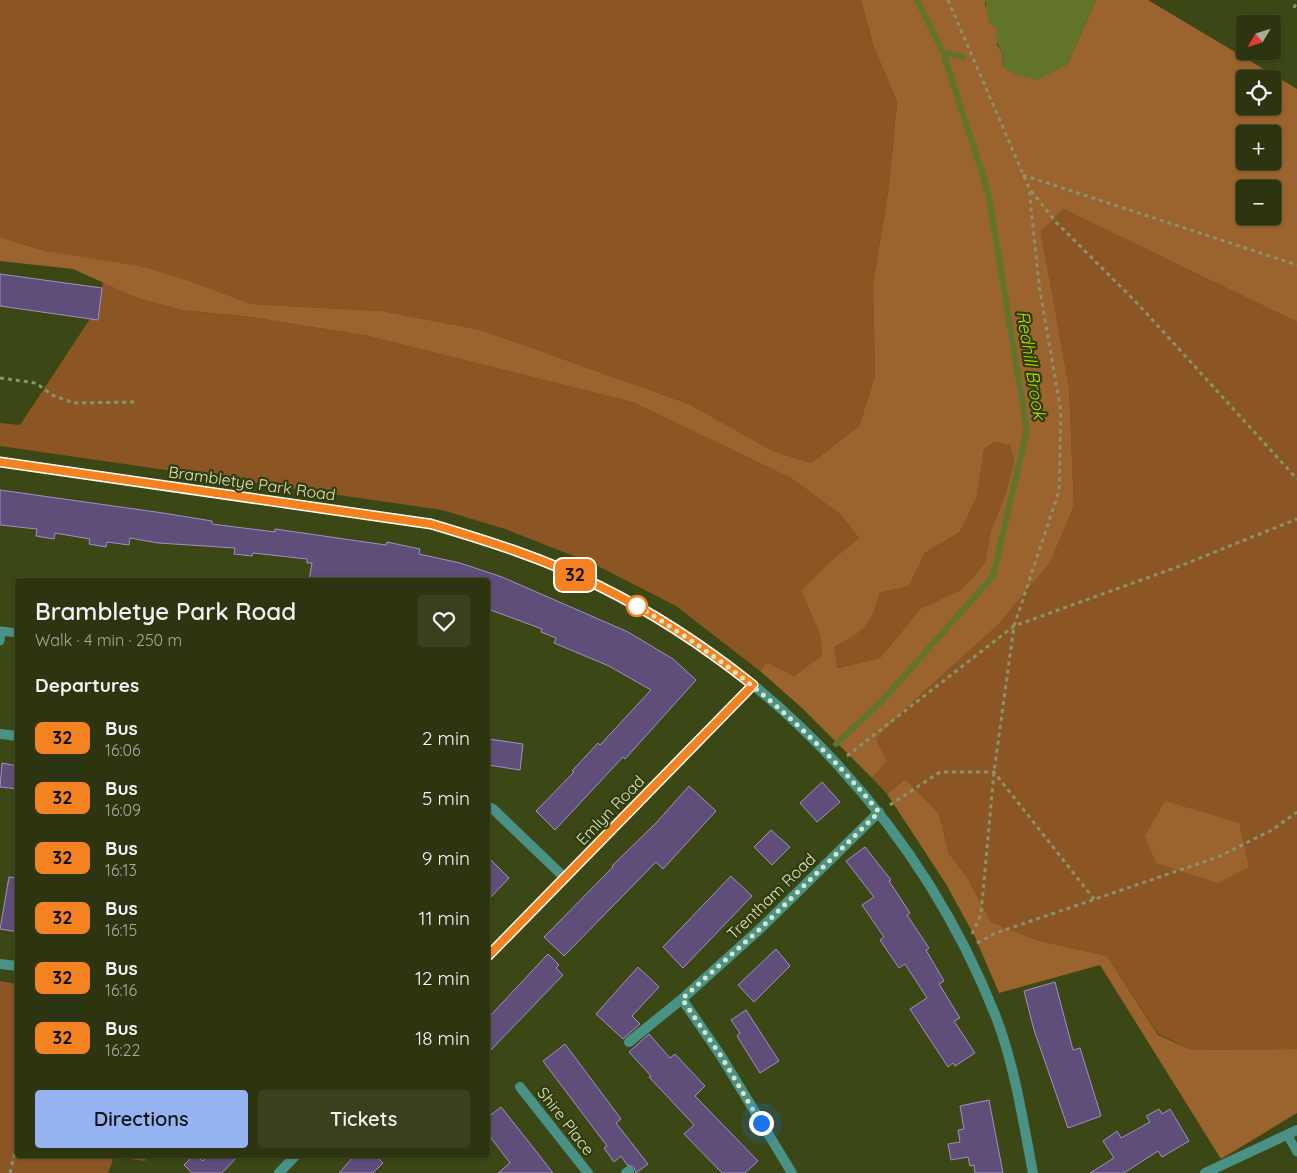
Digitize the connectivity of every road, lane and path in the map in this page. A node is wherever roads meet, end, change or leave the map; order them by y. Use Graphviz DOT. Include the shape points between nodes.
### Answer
graph roads {
  1 [pos="948,0"];
  2 [pos="1297,1"];
  3 [pos="1294,8"];
  4 [pos="1023,175"];
  5 [pos="1029,188"];
  6 [pos="1297,265"];
  7 [pos="0,378"];
  8 [pos="135,402"];
  9 [pos="0,462"];
  10 [pos="1297,479"];
  11 [pos="1297,519"];
  12 [pos="1014,626"];
  13 [pos="15,633"];
  14 [pos="0,640"];
  15 [pos="753,685"];
  16 [pos="0,734"];
  17 [pos="15,736"];
  18 [pos="859,745"];
  19 [pos="994,772"];
  20 [pos="490,808"];
  21 [pos="879,812"];
  22 [pos="1297,812"];
  23 [pos="566,878"];
  24 [pos="1094,899"];
  25 [pos="966,948"];
  26 [pos="490,954"];
  27 [pos="0,964"];
  28 [pos="15,966"];
  29 [pos="682,999"];
  30 [pos="629,1042"];
  31 [pos="520,1087"];
  32 [pos="1297,1130"];
  33 [pos="1288,1136"];
  34 [pos="15,1152"];
  35 [pos="1297,1152"];
  36 [pos="293,1158"];
  37 [pos="10,1173"];
  38 [pos="279,1173"];
  39 [pos="588,1173"];
  40 [pos="792,1173"];
  41 [pos="1033,1173"];
  42 [pos="1204,1173"];
  1 -- 4 [label="path"];
  2 -- 3 [label="path"];
  4 -- 5 [label="path"];
  4 -- 6 [label="path"];
  5 -- 10 [label="path" via="1056,222 1138,304"];
  5 -- 12 [label="path" via="1040,285 1061,412 1059,491"];
  7 -- 8 [label="path" via="36,383 52,395 74,403"];
  9 -- 15 [label="street, Brambletye Park Road" via="431,524 487,541 598,585 686,635"];
  11 -- 12 [label="path" via="1180,566"];
  12 -- 18 [label="path"];
  12 -- 19 [label="path"];
  13 -- 14 [label="lane" via="1,631"];
  15 -- 21 [label="street, Brambletye Park Road" via="839,764"];
  15 -- 23 [label="street, Emlyn Road"];
  16 -- 17 [label="street"];
  19 -- 21 [label="path" via="940,772"];
  19 -- 24 [label="path"];
  19 -- 25 [label="path" via="981,914"];
  20 -- 23 [label="street"];
  21 -- 25 [label="street, Brambletye Park Road" via="933,891"];
  21 -- 29 [label="street, Trentham Road" via="761,928"];
  22 -- 24 [label="path" via="1272,830 1218,857"];
  23 -- 26 [label="street, Emlyn Road"];
  24 -- 25 [label="path" via="996,933"];
  25 -- 41 [label="street, Brambletye Park Road" via="996,1019 1015,1080"];
  27 -- 28 [label="street"];
  29 -- 30 [label="street, Trentham Road"];
  29 -- 40 [label="street" via="721,1056"];
  31 -- 39 [label="street, Shire Place"];
  32 -- 33 [label="street"];
  33 -- 35 [label="lane"];
  33 -- 42 [label="street"];
  34 -- 37 [label="path"];
  36 -- 38 [label="street"];
}
